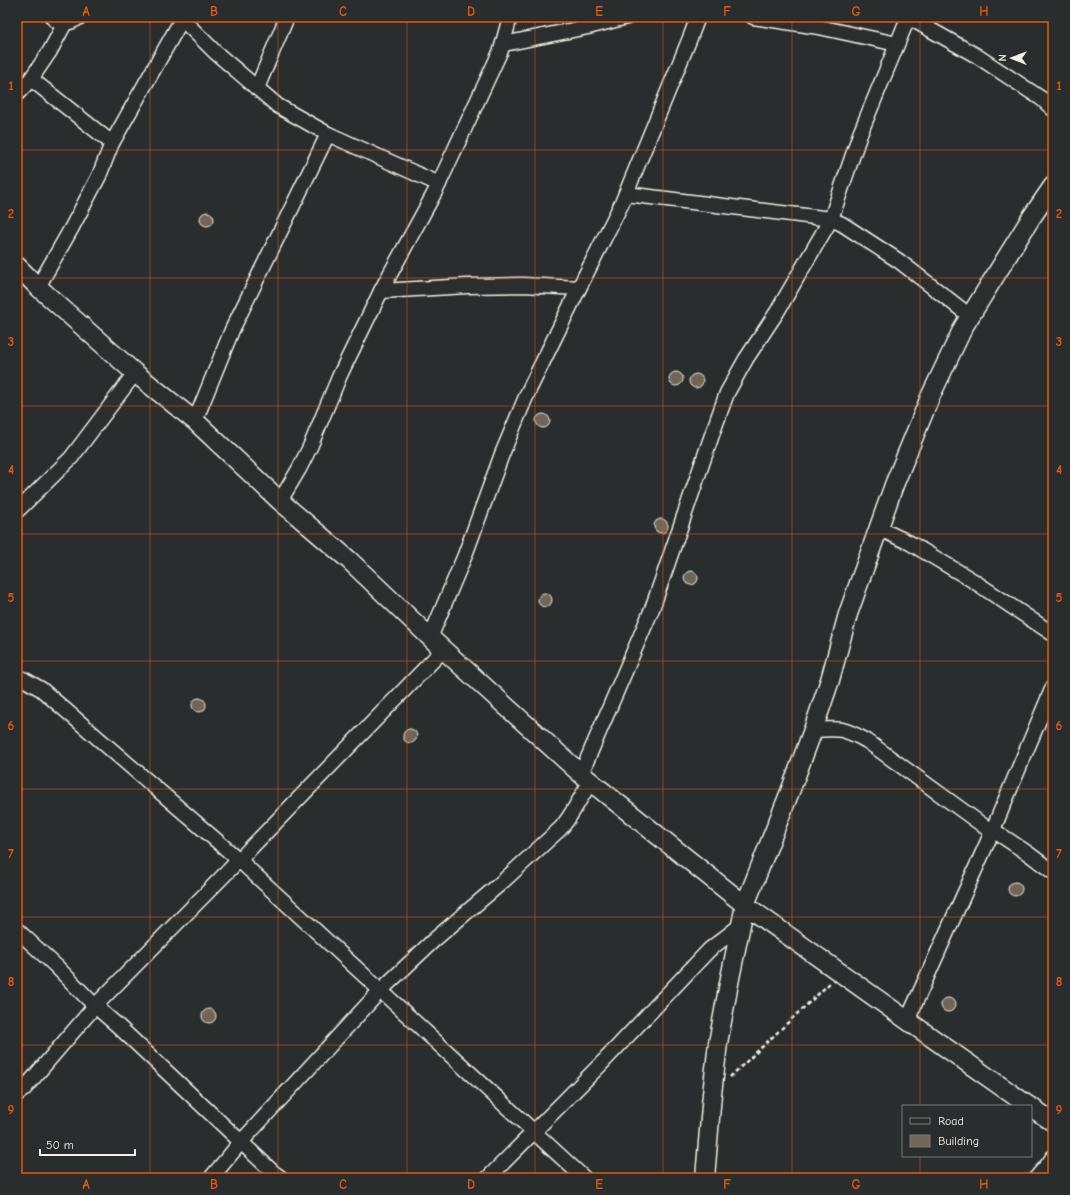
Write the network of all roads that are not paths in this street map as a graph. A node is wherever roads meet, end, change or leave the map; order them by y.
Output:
1 (80, 17) edge
2 (287, 17) edge
3 (510, 17) edge
4 (627, 17) edge
5 (698, 17) edge
6 (753, 17) edge
7 (908, 17) edge
8 (181, 18) edge
9 (59, 20) edge
10 (504, 44) junction
11 (897, 44) junction
12 (31, 79) junction
13 (257, 88) junction
14 (17, 94) edge
15 (1053, 109) edge
16 (328, 134) junction
17 (112, 144) junction
18 (439, 184) junction
19 (1053, 186) edge
20 (626, 194) junction
21 (831, 219) junction
22 (17, 266) edge
23 (38, 286) junction
24 (579, 288) junction
25 (382, 290) junction
26 (970, 316) junction
27 (135, 373) junction
28 (195, 421) junction
29 (280, 501) junction
30 (17, 511) edge
31 (878, 528) junction
32 (1053, 634) edge
33 (437, 644) junction
34 (17, 676) edge
35 (1053, 687) edge
36 (814, 730) junction
37 (586, 778) junction
38 (992, 831) junction
39 (239, 860) junction
40 (1053, 872) edge
41 (745, 904) junction
42 (741, 926) junction
43 (17, 930) edge
44 (380, 991) junction
45 (96, 1006) junction
46 (907, 1021) junction
47 (17, 1094) edge
48 (1029, 1105) edge
49 (1032, 1107) edge
50 (1053, 1122) edge
51 (534, 1132) junction
52 (241, 1142) junction
53 (1053, 1157) edge
54 (211, 1178) edge
55 (281, 1178) edge
56 (488, 1178) edge
57 (584, 1178) edge
58 (705, 1178) edge
59 (1036, 1178) edge

1 - 9 street
2 - 13 street
3 - 10 street
4 - 10 street
5 - 20 street
6 - 11 street
7 - 11 street
7 - 15 street
8 - 13 street
8 - 17 street
9 - 12 street
10 - 18 street
11 - 21 street
12 - 14 street
12 - 17 street
13 - 16 street
16 - 18 street
16 - 28 street
17 - 23 street
18 - 25 street
19 - 26 street
20 - 21 street
20 - 24 street
21 - 26 street
21 - 37 street
22 - 23 street
23 - 27 street
24 - 25 street
24 - 33 street
25 - 29 street
26 - 31 street
27 - 28 street
27 - 30 street
28 - 29 street
29 - 33 street
31 - 32 street
31 - 36 street
33 - 37 street
33 - 39 street
34 - 39 street
35 - 38 street
36 - 38 street
36 - 41 street
37 - 41 street
37 - 44 street
38 - 40 street
38 - 46 street
39 - 44 street
39 - 45 street
41 - 42 street
41 - 46 street
42 - 51 street
42 - 58 street
43 - 45 street
44 - 51 street
44 - 52 street
45 - 47 street
45 - 52 street
46 - 48 street
49 - 50 street
51 - 56 street
51 - 57 street
52 - 54 street
52 - 55 street
53 - 59 street

